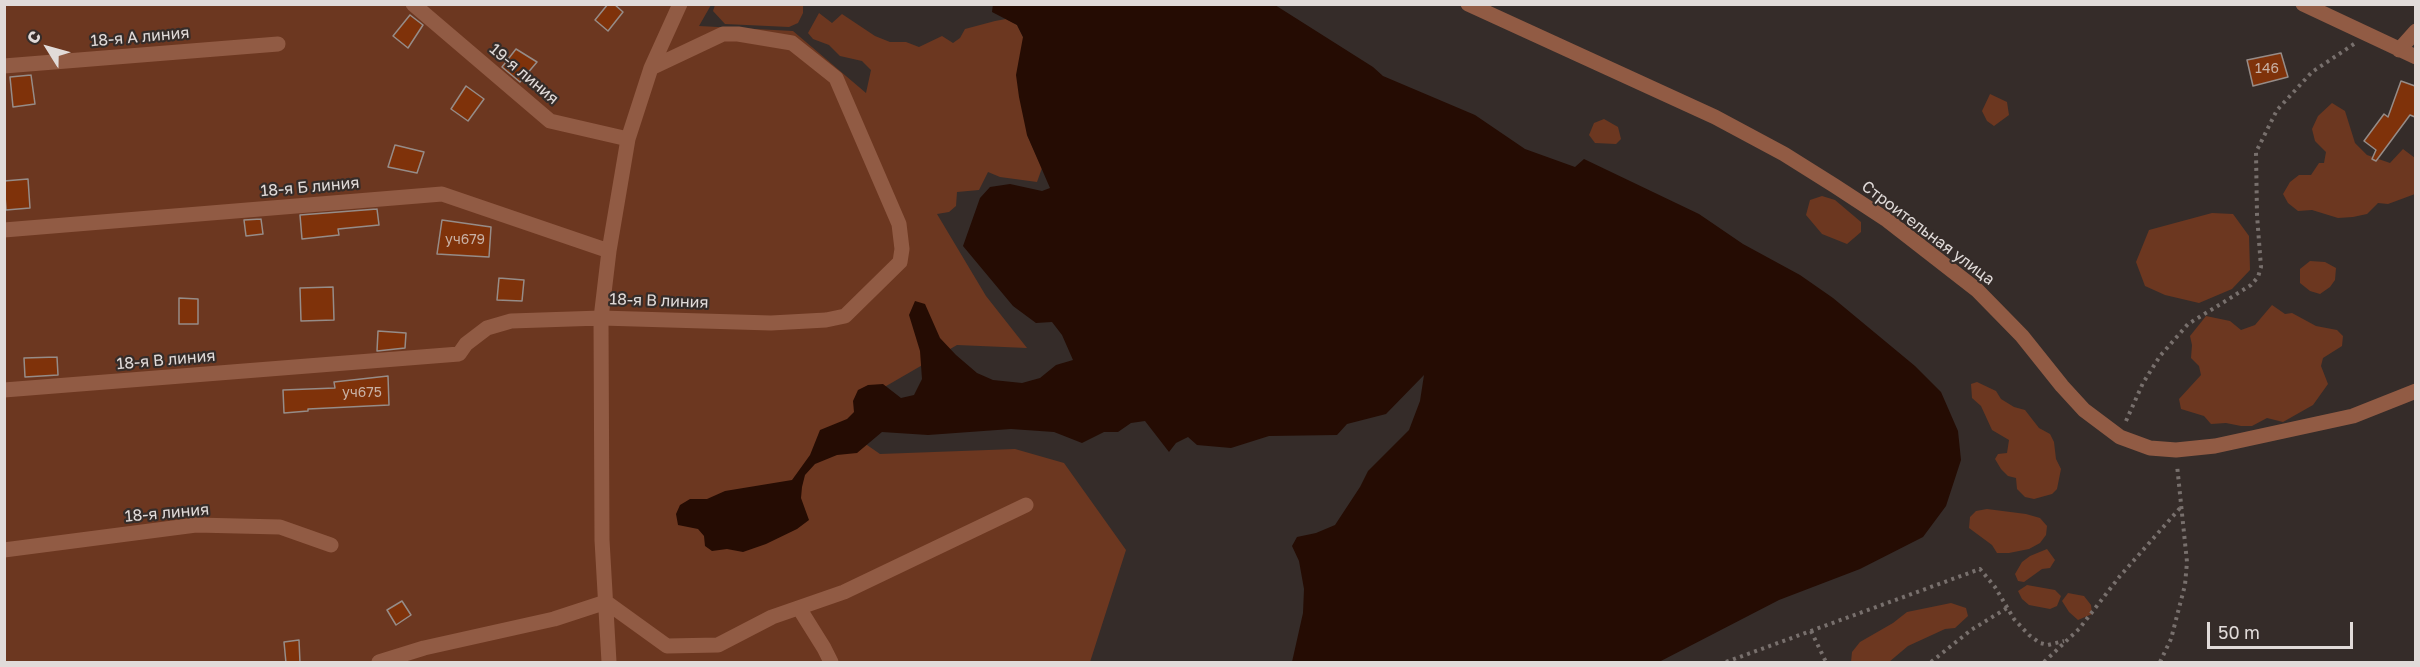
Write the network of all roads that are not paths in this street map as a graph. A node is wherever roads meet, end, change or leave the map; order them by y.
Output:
1 (412, 4) edge
2 (1468, 4) edge
3 (2303, 4) edge
4 (674, 7) edge
5 (2415, 31) edge
6 (278, 44) dead end
7 (2399, 50) junction
8 (2415, 57) edge
9 (4, 66) edge
10 (651, 68) junction
11 (628, 140) junction
12 (4, 230) edge
13 (609, 251) junction
14 (601, 318) junction
15 (4, 390) edge
16 (2415, 391) edge
17 (1026, 505) dead end
18 (331, 545) dead end
19 (4, 550) edge
20 (606, 602) junction
21 (799, 608) junction
22 (380, 663) edge
23 (609, 663) edge
24 (831, 663) edge

1 - 11 street, 19-я линия
2 - 16 street, Строительная улица
3 - 7 street
4 - 10 street
5 - 7 street
6 - 9 street, 18-я А линия
7 - 8 street
10 - 11 street
10 - 14 street, 18-я В линия
11 - 13 street
12 - 13 street, 18-я Б линия
13 - 14 street
14 - 15 street, 18-я В линия
14 - 20 street
17 - 21 street
18 - 19 street, 18-я линия
20 - 21 street
20 - 22 street
20 - 23 street
21 - 24 street

